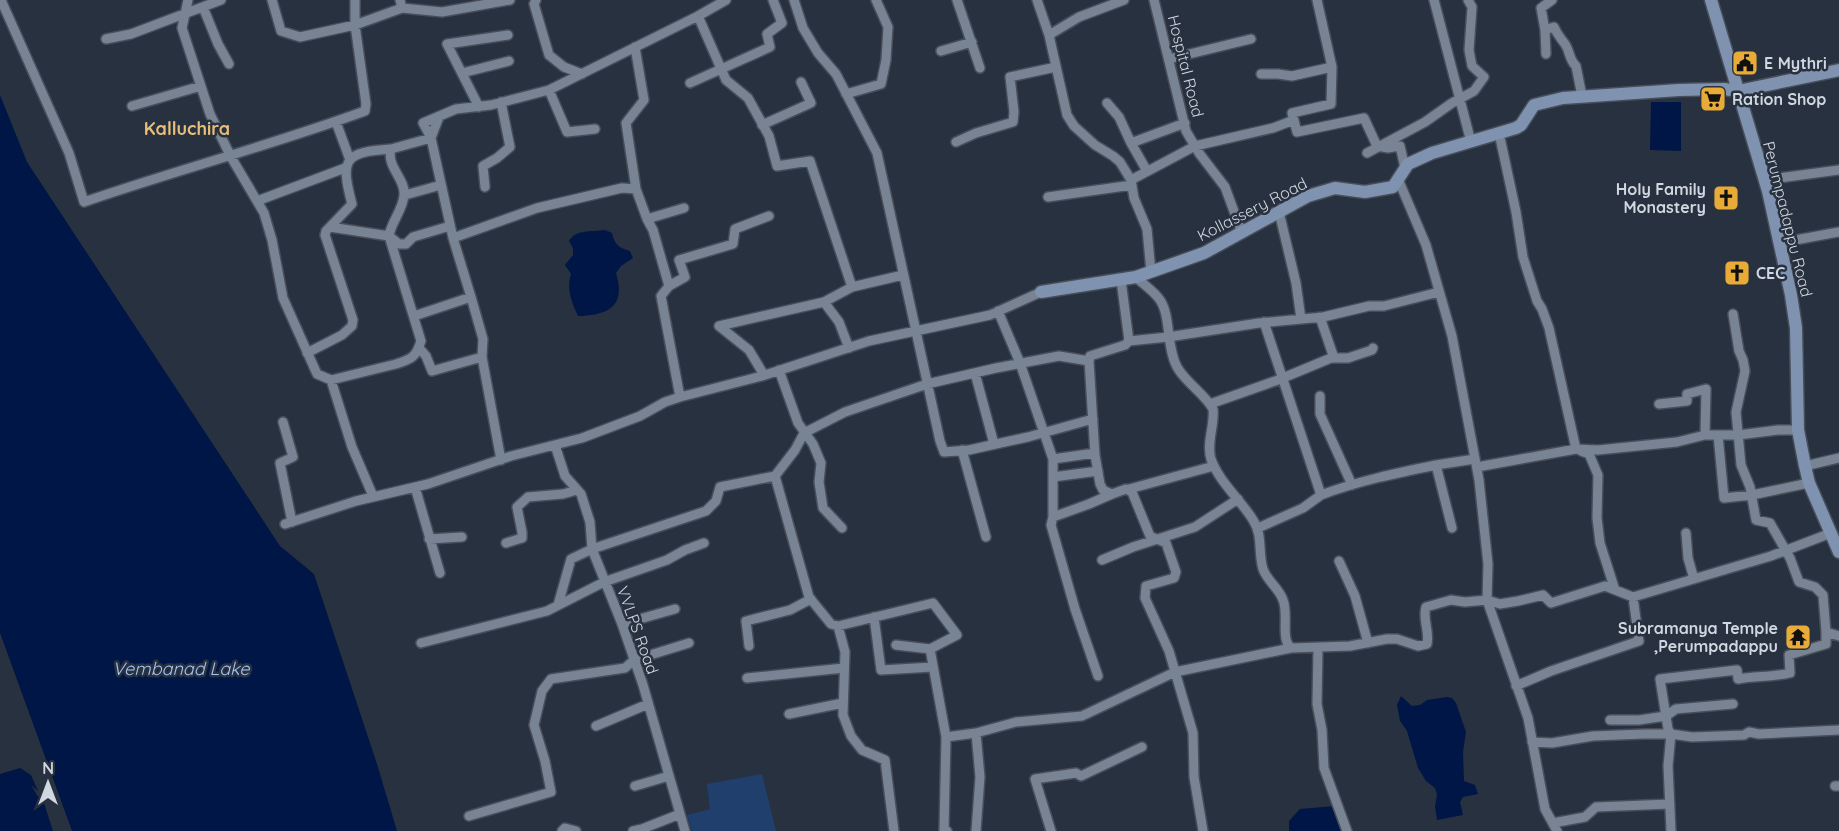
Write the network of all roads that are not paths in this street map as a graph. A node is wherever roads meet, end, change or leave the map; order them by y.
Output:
1 (1, 0) edge
2 (188, 0) edge
3 (221, 0) edge
4 (272, 0) edge
5 (355, 0) edge
6 (510, 0) edge
7 (536, 0) edge
8 (726, 0) edge
9 (773, 0) edge
10 (794, 0) edge
11 (876, 0) edge
12 (957, 0) edge
13 (1037, 0) edge
14 (1124, 0) edge
15 (1154, 0) edge
16 (1317, 0) edge
17 (1434, 0) edge
18 (1468, 0) edge
19 (1552, 0) edge
20 (1711, 0) edge
21 (401, 4) edge
22 (202, 7) junction
23 (185, 14) junction
24 (698, 16) junction
25 (355, 24) junction
26 (1545, 30) junction
27 (508, 35) dead end
28 (1049, 35) junction
29 (106, 39) dead end
30 (1251, 39) dead end
31 (972, 42) junction
32 (635, 47) junction
33 (941, 51) dead end
34 (1546, 54) dead end
35 (1169, 59) junction
36 (509, 61) dead end
37 (229, 64) dead end
38 (1056, 67) junction
39 (1332, 67) junction
40 (981, 68) dead end
41 (722, 69) junction
42 (1839, 70) edge
43 (462, 73) junction
44 (582, 74) junction
45 (1261, 74) dead end
46 (801, 82) dead end
47 (690, 83) dead end
48 (201, 86) junction
49 (549, 90) junction
50 (1738, 91) junction
51 (846, 94) junction
52 (1582, 96) junction
53 (1460, 99) junction
54 (501, 102) junction
55 (1107, 103) dead end
56 (132, 106) dead end
57 (479, 107) junction
58 (1294, 120) junction
59 (336, 122) junction
60 (1185, 123) junction
61 (762, 125) junction
62 (595, 129) dead end
63 (1499, 133) junction
64 (431, 138) junction
65 (956, 142) dead end
66 (1471, 142) junction
67 (1131, 143) junction
68 (1195, 146) junction
69 (1377, 146) junction
70 (391, 149) junction
71 (1367, 153) dead end
72 (231, 157) junction
73 (348, 164) junction
74 (1839, 170) edge
75 (1147, 171) junction
76 (1402, 174) junction
77 (1764, 180) junction
78 (1131, 182) junction
79 (441, 185) junction
80 (486, 187) dead end
81 (636, 189) junction
82 (405, 195) junction
83 (1047, 197) dead end
84 (257, 201) junction
85 (684, 208) dead end
86 (1279, 212) junction
87 (769, 216) dead end
88 (647, 219) junction
89 (450, 226) junction
90 (330, 227) junction
91 (1839, 232) edge
92 (1242, 233) junction
93 (389, 236) junction
94 (453, 238) junction
95 (1779, 243) junction
96 (1151, 272) junction
97 (903, 275) junction
98 (1136, 277) junction
99 (1121, 280) junction
100 (669, 286) junction
101 (852, 287) junction
102 (1041, 292) joint
103 (1439, 292) junction
104 (471, 297) junction
105 (824, 302) junction
106 (998, 311) junction
107 (1733, 314) dead end
108 (414, 316) junction
109 (1320, 317) junction
110 (1301, 319) junction
111 (1264, 322) junction
112 (915, 331) junction
113 (1168, 337) junction
114 (1129, 340) junction
115 (419, 348) junction
116 (849, 348) junction
117 (1373, 348) dead end
118 (307, 353) junction
119 (482, 357) junction
120 (1334, 358) junction
121 (1089, 360) junction
122 (1020, 363) junction
123 (779, 370) junction
124 (975, 373) junction
125 (764, 375) junction
126 (1282, 378) junction
127 (331, 380) junction
128 (927, 384) junction
129 (1320, 396) dead end
130 (680, 397) junction
131 (1210, 404) junction
132 (1659, 404) dead end
133 (1093, 420) junction
134 (283, 422) dead end
135 (1798, 430) junction
136 (804, 433) junction
137 (1043, 433) junction
138 (1705, 435) junction
139 (1718, 435) junction
140 (1738, 435) junction
141 (994, 444) junction
142 (555, 445) junction
143 (1576, 449) junction
144 (962, 450) junction
145 (1095, 453) junction
146 (1839, 458) edge
147 (1053, 459) junction
148 (501, 460) junction
149 (1476, 463) junction
150 (1214, 465) junction
151 (1436, 465) junction
152 (1805, 466) junction
153 (1098, 471) junction
154 (775, 476) junction
155 (1053, 477) junction
156 (1809, 483) junction
157 (1352, 484) junction
158 (415, 487) junction
159 (1130, 489) junction
160 (577, 490) junction
161 (1112, 494) junction
162 (1321, 495) junction
163 (1752, 495) junction
164 (372, 496) junction
165 (1238, 499) junction
166 (1053, 517) junction
167 (842, 528) dead end
168 (1258, 528) junction
169 (1452, 528) dead end
170 (1686, 533) dead end
171 (1831, 533) junction
172 (462, 537) dead end
173 (986, 537) dead end
174 (429, 539) junction
175 (1158, 539) junction
176 (506, 543) dead end
177 (704, 543) dead end
178 (592, 549) junction
179 (1785, 550) junction
180 (1839, 552) edge
181 (1102, 560) dead end
182 (1339, 561) dead end
183 (440, 573) dead end
184 (1694, 579) junction
185 (604, 582) junction
186 (1615, 590) junction
187 (1633, 597) junction
188 (811, 599) junction
189 (1487, 600) junction
190 (558, 605) junction
191 (675, 609) dead end
192 (874, 617) junction
193 (622, 624) junction
194 (838, 626) junction
195 (1826, 632) junction
196 (1839, 636) edge
197 (421, 643) dead end
198 (689, 643) dead end
199 (1368, 643) junction
200 (896, 645) dead end
201 (749, 646) dead end
202 (1291, 648) junction
203 (1318, 648) junction
204 (930, 649) junction
205 (634, 660) junction
206 (933, 667) junction
207 (844, 668) junction
208 (1174, 672) junction
209 (1098, 676) dead end
210 (747, 678) dead end
211 (1516, 686) junction
212 (843, 703) junction
213 (648, 704) junction
214 (1733, 704) dead end
215 (789, 714) dead end
216 (1666, 716) junction
217 (1610, 720) dead end
218 (596, 726) dead end
219 (1839, 730) edge
220 (976, 733) junction
221 (1671, 734) junction
222 (946, 737) junction
223 (1532, 742) junction
224 (1142, 747) dead end
225 (669, 776) junction
226 (635, 786) dead end
227 (1670, 804) junction
228 (680, 814) junction
229 (469, 816) dead end
230 (1555, 827) edge
231 (562, 831) edge
232 (576, 831) edge
233 (633, 831) edge
234 (685, 831) edge
235 (894, 831) edge
236 (947, 831) edge
237 (976, 831) edge
238 (1051, 831) edge
239 (1203, 831) edge
240 (1347, 831) edge
241 (1671, 831) edge

1 - 72 street
2 - 23 street
3 - 22 street
4 - 25 street
5 - 25 street
6 - 21 street
7 - 44 street
8 - 24 street
9 - 41 street
10 - 51 street
11 - 51 street
12 - 31 street
13 - 28 street
14 - 28 street
15 - 35 street, Hospital Road
16 - 39 street
17 - 53 street
18 - 53 street
19 - 26 street
20 - 50 street, Perumpadappu Road
21 - 25 street
22 - 23 street
22 - 37 street
23 - 29 street
23 - 48 street
24 - 32 street
24 - 41 street
25 - 59 street
26 - 34 street
26 - 52 street
27 - 43 street
28 - 38 street
30 - 35 street
31 - 33 street
31 - 40 street
32 - 44 street
32 - 81 street
35 - 60 street, Hospital Road
36 - 43 street
38 - 65 street
38 - 78 street
39 - 45 street
39 - 58 street
41 - 47 street
41 - 61 street
42 - 50 street, Kollassery Road
43 - 57 street
44 - 49 street
46 - 61 street
48 - 56 street
48 - 72 street
49 - 54 street
49 - 62 street
50 - 52 street, Kollassery Road
50 - 77 street, Perumpadappu Road
51 - 97 street
52 - 63 street, Kollassery Road
53 - 66 street
53 - 69 street
54 - 57 street
54 - 80 street
55 - 67 street
57 - 64 street
58 - 68 street
58 - 69 street
59 - 72 street
59 - 73 street
60 - 67 street
60 - 68 street, Hospital Road
61 - 101 street
63 - 66 street, Kollassery Road
63 - 143 street
64 - 70 street
64 - 79 street
66 - 76 street, Kollassery Road
67 - 75 street
68 - 75 street
68 - 92 street, Hospital Road
69 - 71 street
69 - 76 street
70 - 73 street
70 - 82 street
72 - 84 street
73 - 84 street
73 - 90 street
74 - 77 street
75 - 78 street
76 - 86 street, Kollassery Road
76 - 103 street
77 - 95 street, Perumpadappu Road
78 - 83 street
78 - 96 street
79 - 82 street
79 - 89 street
81 - 88 street
81 - 94 street
82 - 93 street
84 - 118 street
85 - 88 street
86 - 92 street, Kollassery Road
86 - 110 street
87 - 100 street
88 - 100 street
89 - 93 street
89 - 94 street
90 - 93 street
90 - 118 street
91 - 95 street
92 - 96 street, Kollassery Road
93 - 108 street
94 - 104 street
95 - 135 street, Perumpadappu Road
96 - 98 street, Kollassery Road
97 - 101 street
97 - 112 street
98 - 99 street, Kollassery Road
98 - 113 street
99 - 102 street, Kollassery Road
99 - 114 street
100 - 130 street
101 - 105 street
102 - 106 street
103 - 109 street
103 - 149 street
104 - 108 street
104 - 119 street
105 - 116 street
105 - 125 street
106 - 112 street
106 - 122 street
107 - 140 street
108 - 115 street
109 - 110 street
109 - 120 street
110 - 111 street
111 - 113 street
111 - 126 street
112 - 116 street
112 - 128 street
113 - 114 street
113 - 131 street
114 - 121 street
115 - 119 street
115 - 127 street
116 - 123 street
117 - 120 street
118 - 127 street
119 - 148 street
120 - 126 street
121 - 122 street
121 - 133 street
122 - 124 street
122 - 137 street
123 - 125 street
123 - 136 street
124 - 128 street
124 - 141 street
125 - 130 street
126 - 131 street
126 - 162 street
127 - 164 street
128 - 136 street
128 - 144 street
129 - 157 street
130 - 142 street
131 - 150 street
132 - 138 street
133 - 137 street
133 - 145 street
134 - 164 street
135 - 140 street
135 - 152 street, Perumpadappu Road
136 - 154 street
136 - 167 street
137 - 141 street
137 - 147 street
138 - 139 street
138 - 143 street
139 - 140 street
139 - 163 street
140 - 163 street
141 - 144 street
142 - 148 street
142 - 160 street, VVLPS Road
143 - 149 street
143 - 186 street
144 - 173 street
145 - 147 street
145 - 153 street
146 - 152 street
147 - 155 street
148 - 158 street
149 - 151 street
149 - 189 street
150 - 159 street
150 - 165 street
151 - 157 street
151 - 169 street
152 - 156 street, Perumpadappu Road
153 - 155 street
153 - 161 street
154 - 178 street
154 - 188 street
155 - 166 street
156 - 163 street
156 - 171 street, Perumpadappu Road
157 - 162 street
158 - 164 street
158 - 174 street
159 - 161 street
159 - 175 street
160 - 176 street
160 - 178 street, VVLPS Road
161 - 166 street
162 - 168 street
163 - 179 street
165 - 168 street
165 - 175 street
166 - 209 street
168 - 202 street
170 - 184 street
171 - 179 street
171 - 180 street, Perumpadappu Road
172 - 174 street
174 - 183 street
175 - 181 street
175 - 208 street
177 - 185 street
178 - 185 street, VVLPS Road
178 - 190 street
179 - 184 street
179 - 195 street
182 - 199 street
184 - 187 street
185 - 190 street
185 - 193 street, VVLPS Road
186 - 187 street
186 - 189 street
187 - 211 street
188 - 194 street
188 - 201 street
189 - 199 street
189 - 211 street
190 - 197 street
191 - 193 street
192 - 194 street
192 - 204 street
192 - 206 street
193 - 205 street, VVLPS Road
194 - 207 street
195 - 196 street
195 - 216 street
198 - 205 street
199 - 203 street
200 - 204 street
202 - 203 street
202 - 208 street
203 - 240 street
204 - 206 street
205 - 213 street, VVLPS Road
205 - 229 street
206 - 222 street
207 - 210 street
207 - 212 street
208 - 220 street
208 - 239 street
211 - 223 street
212 - 215 street
212 - 235 street
213 - 218 street
213 - 225 street, VVLPS Road
214 - 216 street
216 - 217 street
216 - 221 street
219 - 221 street
220 - 222 street
220 - 237 street
221 - 223 street
221 - 227 street
222 - 236 street
223 - 230 street
224 - 238 street
225 - 226 street
225 - 228 street, VVLPS Road
227 - 230 street
227 - 241 street
228 - 233 street
228 - 234 street, VVLPS Road
231 - 232 street

